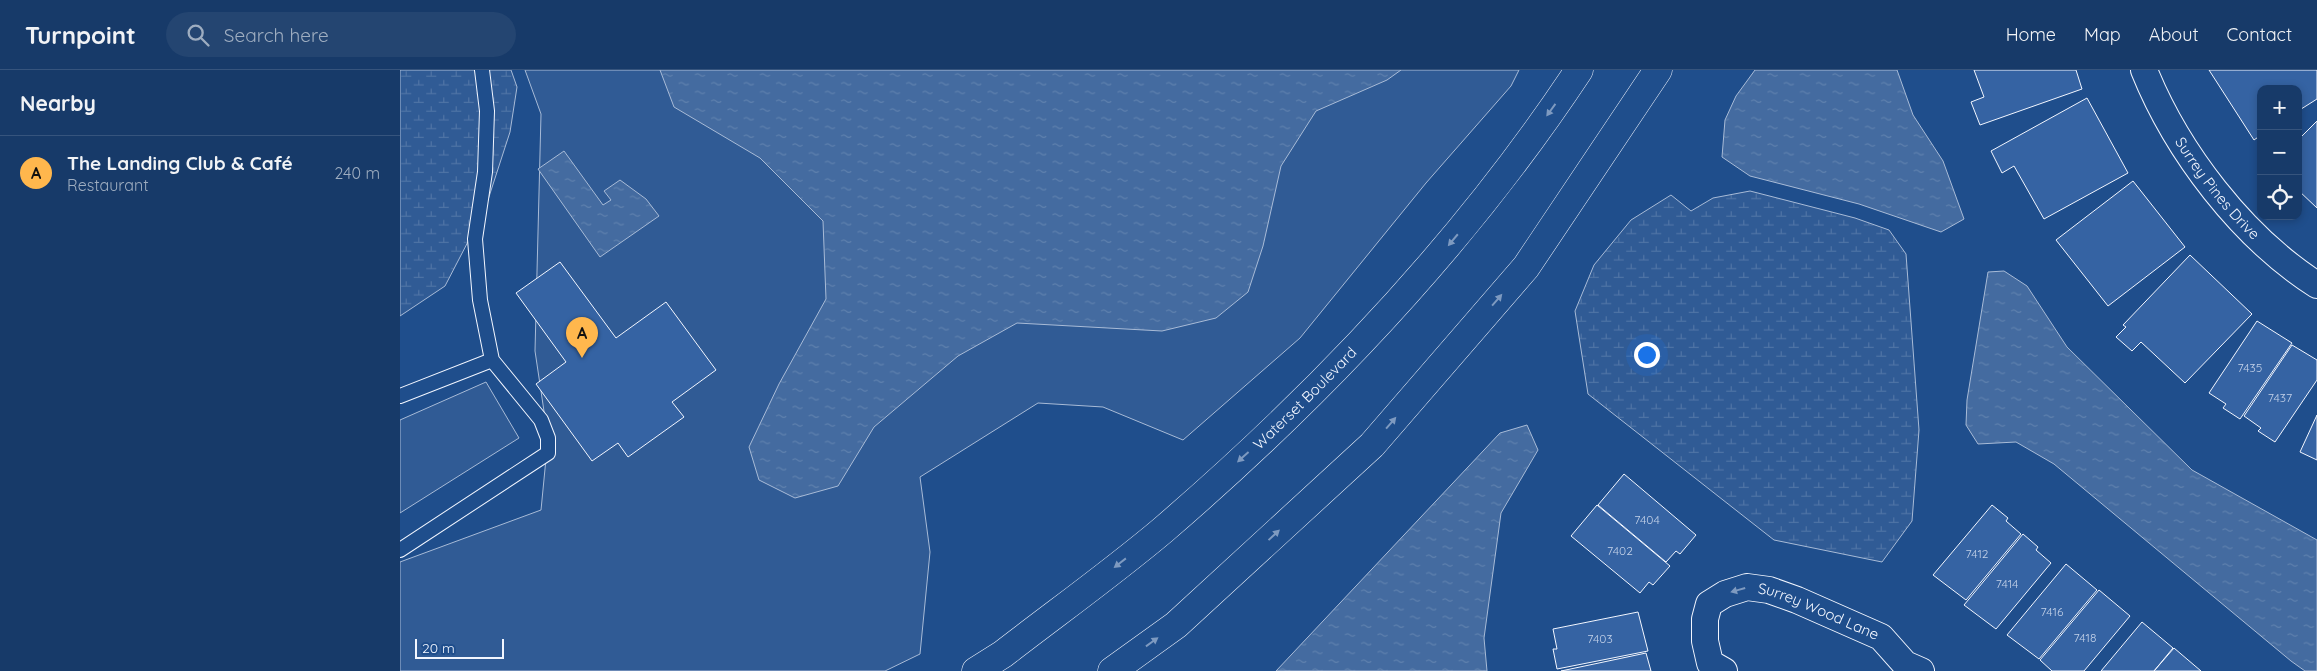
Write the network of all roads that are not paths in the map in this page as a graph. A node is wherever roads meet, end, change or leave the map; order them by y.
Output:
1 (482, 70) edge
2 (1578, 70) edge
3 (1658, 70) edge
4 (2144, 70) edge
5 (2317, 285) edge
6 (492, 360) junction
7 (400, 396) edge
8 (400, 550) edge
9 (1904, 669) edge
10 (976, 671) edge
11 (1112, 671) edge
12 (1724, 671) edge

1 - 6 lane
2 -> 10 street, Waterset Boulevard
11 -> 3 street
4 - 5 street, Surrey Pines Drive
6 - 7 lane
6 - 8 lane
9 -> 12 street, Surrey Wood Lane

